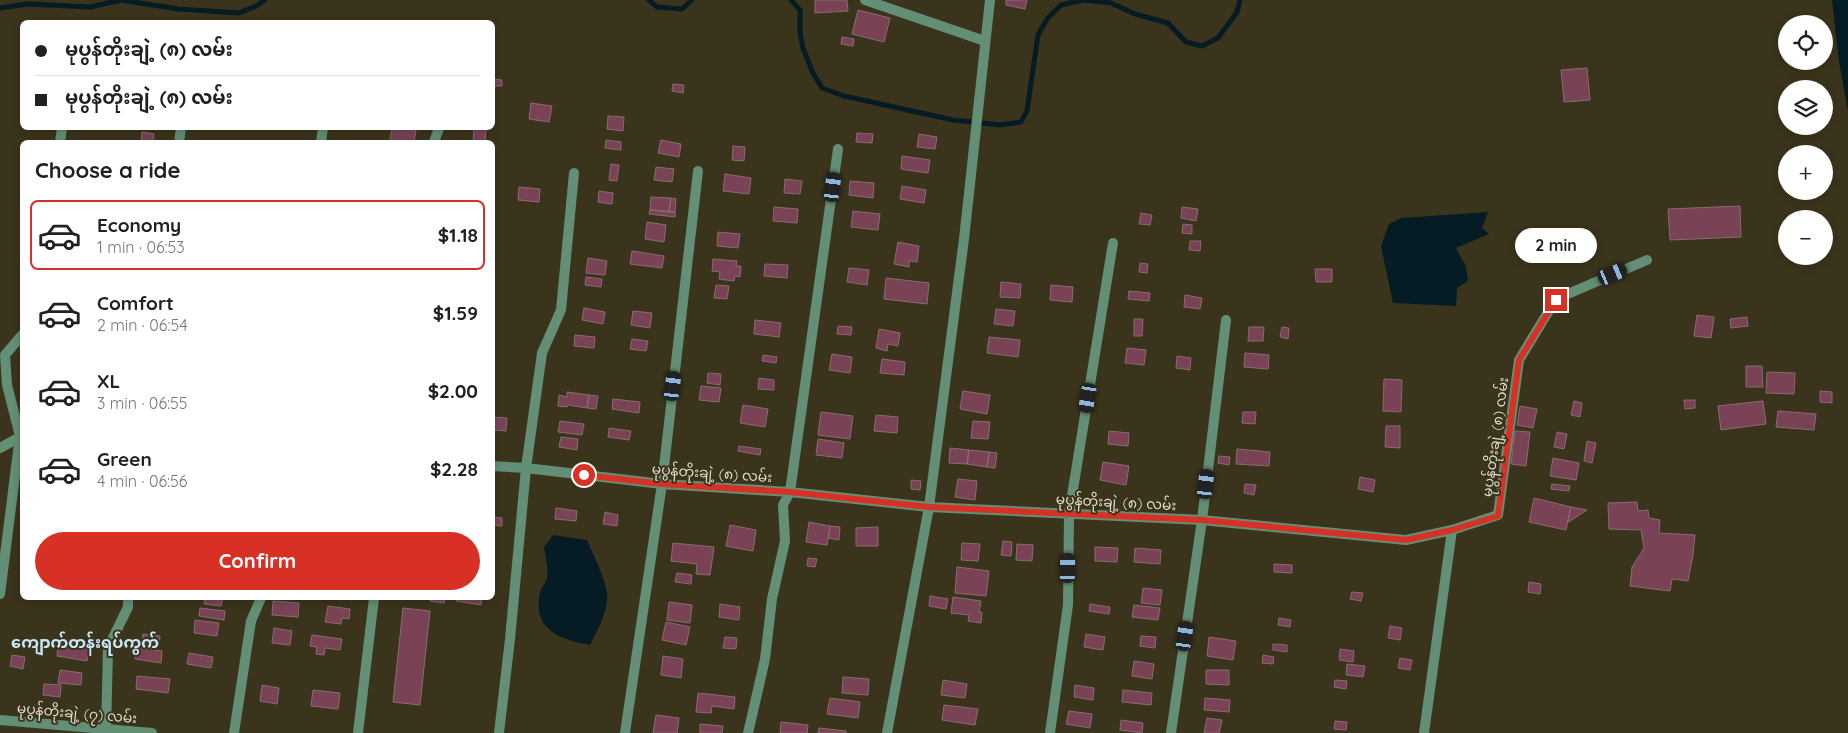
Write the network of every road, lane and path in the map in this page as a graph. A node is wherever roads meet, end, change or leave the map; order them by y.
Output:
1 (865, 0) edge
2 (990, 0) edge
3 (985, 40) junction
4 (838, 149) dead end
5 (698, 171) dead end
6 (574, 173) dead end
7 (1113, 243) dead end
8 (1647, 260) dead end
9 (1226, 320) dead end
10 (20, 338) edge
11 (20, 432) edge
12 (20, 437) edge
13 (20, 444) edge
14 (0, 448) edge
15 (495, 466) edge
16 (526, 468) junction
17 (662, 484) junction
18 (790, 492) junction
19 (929, 507) junction
20 (1069, 514) junction
21 (1202, 520) junction
22 (1452, 530) junction
23 (0, 594) edge
24 (128, 600) edge
25 (260, 600) edge
26 (374, 600) edge
27 (0, 720) edge
28 (106, 731) edge
29 (152, 733) edge
30 (234, 733) edge
31 (358, 733) edge
32 (499, 733) edge
33 (625, 733) edge
34 (748, 733) edge
35 (887, 733) edge
36 (1050, 733) edge
37 (1171, 733) edge
38 (1424, 733) edge

1 - 3 street
2 - 3 street
3 - 19 street
4 - 18 street
5 - 17 street
6 - 16 street
7 - 20 street
8 - 22 street, မုပွန်တိုးချဲ့ (၈) လမ်း
9 - 21 street
10 - 11 street
12 - 14 street
13 - 23 street
15 - 16 street, မုပွန်တိုးချဲ့ (၈) လမ်း
16 - 17 street, မုပွန်တိုးချဲ့ (၈) လမ်း
16 - 32 street
17 - 18 street, မုပွန်တိုးချဲ့ (၈) လမ်း
17 - 33 street
18 - 19 street, မုပွန်တိုးချဲ့ (၈) လမ်း
18 - 34 street
19 - 20 street, မုပွန်တိုးချဲ့ (၈) လမ်း
19 - 35 street
20 - 21 street, မုပွန်တိုးချဲ့ (၈) လမ်း
20 - 36 street
21 - 22 street, မုပွန်တိုးချဲ့ (၈) လမ်း
21 - 37 street
22 - 38 street
24 - 28 street
25 - 30 street
26 - 31 street
27 - 28 street, မုပွန်တိုးချဲ့ (၇) လမ်း
28 - 29 street, မုပွန်တိုးချဲ့ (၇) လမ်း

